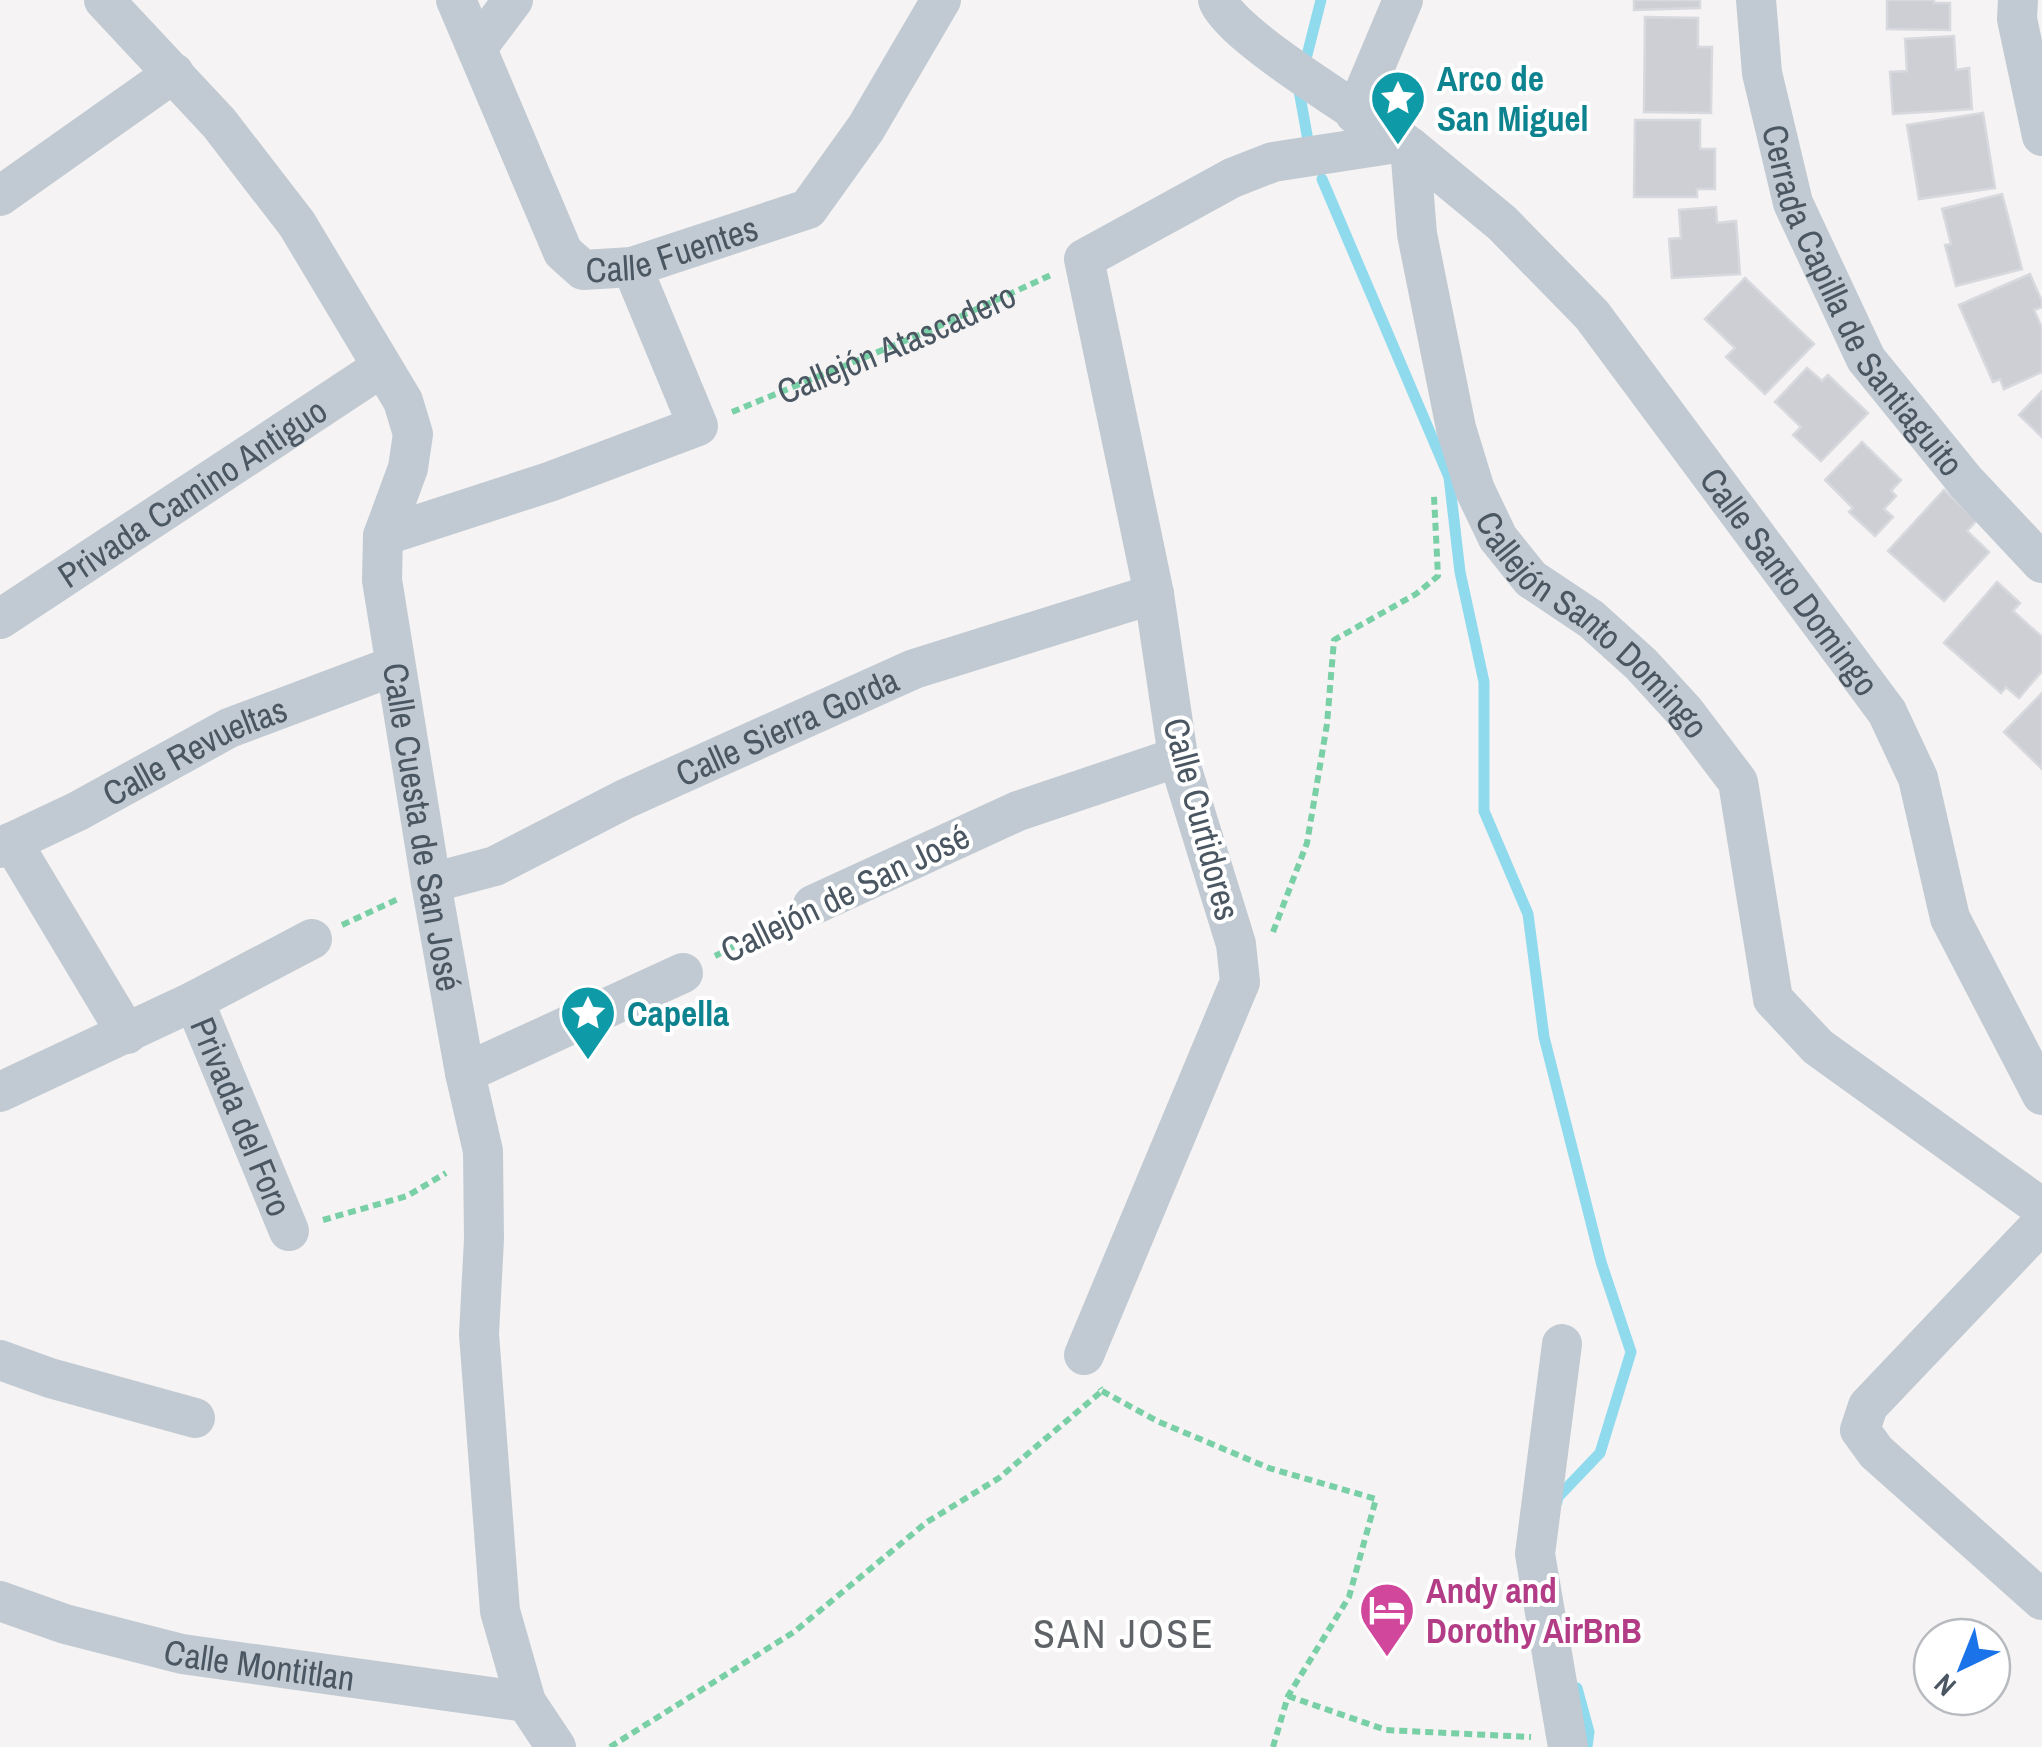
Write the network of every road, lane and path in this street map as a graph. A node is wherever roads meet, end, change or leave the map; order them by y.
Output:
1 (104, 0) edge
2 (456, 0) edge
3 (513, 0) edge
4 (941, 0) edge
5 (1218, 0) edge
6 (1403, 0) edge
7 (1756, 0) edge
8 (2018, 0) edge
9 (477, 48) junction
10 (174, 73) junction
11 (1356, 114) junction
12 (2042, 136) edge
13 (1406, 145) junction
14 (0, 196) edge
15 (1084, 260) junction
16 (632, 267) junction
17 (382, 367) junction
18 (698, 426) junction
19 (1434, 492) dead end
20 (383, 536) junction
21 (2042, 563) edge
22 (1154, 594) junction
23 (0, 619) edge
24 (394, 666) junction
25 (1178, 757) junction
26 (6, 845) edge
27 (431, 883) junction
28 (813, 905) joint
29 (312, 939) joint
30 (682, 973) joint
31 (1240, 982) junction
32 (194, 1001) junction
33 (127, 1034) junction
34 (465, 1072) junction
35 (0, 1092) edge
36 (2042, 1095) edge
37 (406, 1196) dead end
38 (2042, 1208) edge
39 (2042, 1223) edge
40 (288, 1231) joint
41 (1562, 1344) dead end
42 (1084, 1355) joint
43 (0, 1360) edge
44 (1102, 1391) junction
45 (195, 1418) dead end
46 (2042, 1600) edge
47 (0, 1601) edge
48 (1288, 1696) junction
49 (526, 1702) junction
50 (1568, 1743) edge
51 (556, 1747) edge
52 (610, 1747) edge
53 (1273, 1747) edge

1 - 10 street, Calle Cuesta de San José
2 - 9 street, Calle Fuentes
3 - 9 street
4 - 16 street, Calle Fuentes
5 - 11 street
6 - 11 street
7 - 21 street, Cerrada Capilla de Santiaguito
8 - 12 street
9 - 16 street, Calle Fuentes
10 - 14 street
10 - 17 street, Calle Cuesta de San José
11 - 13 street
13 - 15 street
13 - 36 street, Calle Santo Domingo
13 - 38 street, Callejón Santo Domingo
15 - 18 path, Callejón Atascadero
15 - 22 street, Calle Curtidores
16 - 18 street
17 - 20 street, Calle Cuesta de San José
17 - 23 street, Privada Camino Antiguo
18 - 20 street
19 - 31 path
20 - 24 street, Calle Cuesta de San José
22 - 25 street, Calle Curtidores
22 - 27 street, Calle Sierra Gorda
24 - 26 street, Calle Revueltas
24 - 27 street, Calle Cuesta de San José
25 - 28 street, Callejón de San José
25 - 31 street, Calle Curtidores
26 - 33 street
27 - 29 path
27 - 34 street, Calle Cuesta de San José
28 - 30 path, Callejón de San José
29 - 32 street, Privada del Foro
30 - 34 street, Callejón de San José
31 - 42 street
32 - 33 street, Privada del Foro
32 - 40 street, Privada del Foro
33 - 35 street, Privada del Foro
34 - 49 street, Calle Cuesta de San José
37 - 40 path
39 - 46 street
41 - 50 street
42 - 44 path
43 - 45 street
44 - 48 path
44 - 52 path
47 - 49 street, Calle Montitlan
48 - 50 path
48 - 53 path
49 - 51 street, Calle Cuesta de San José

